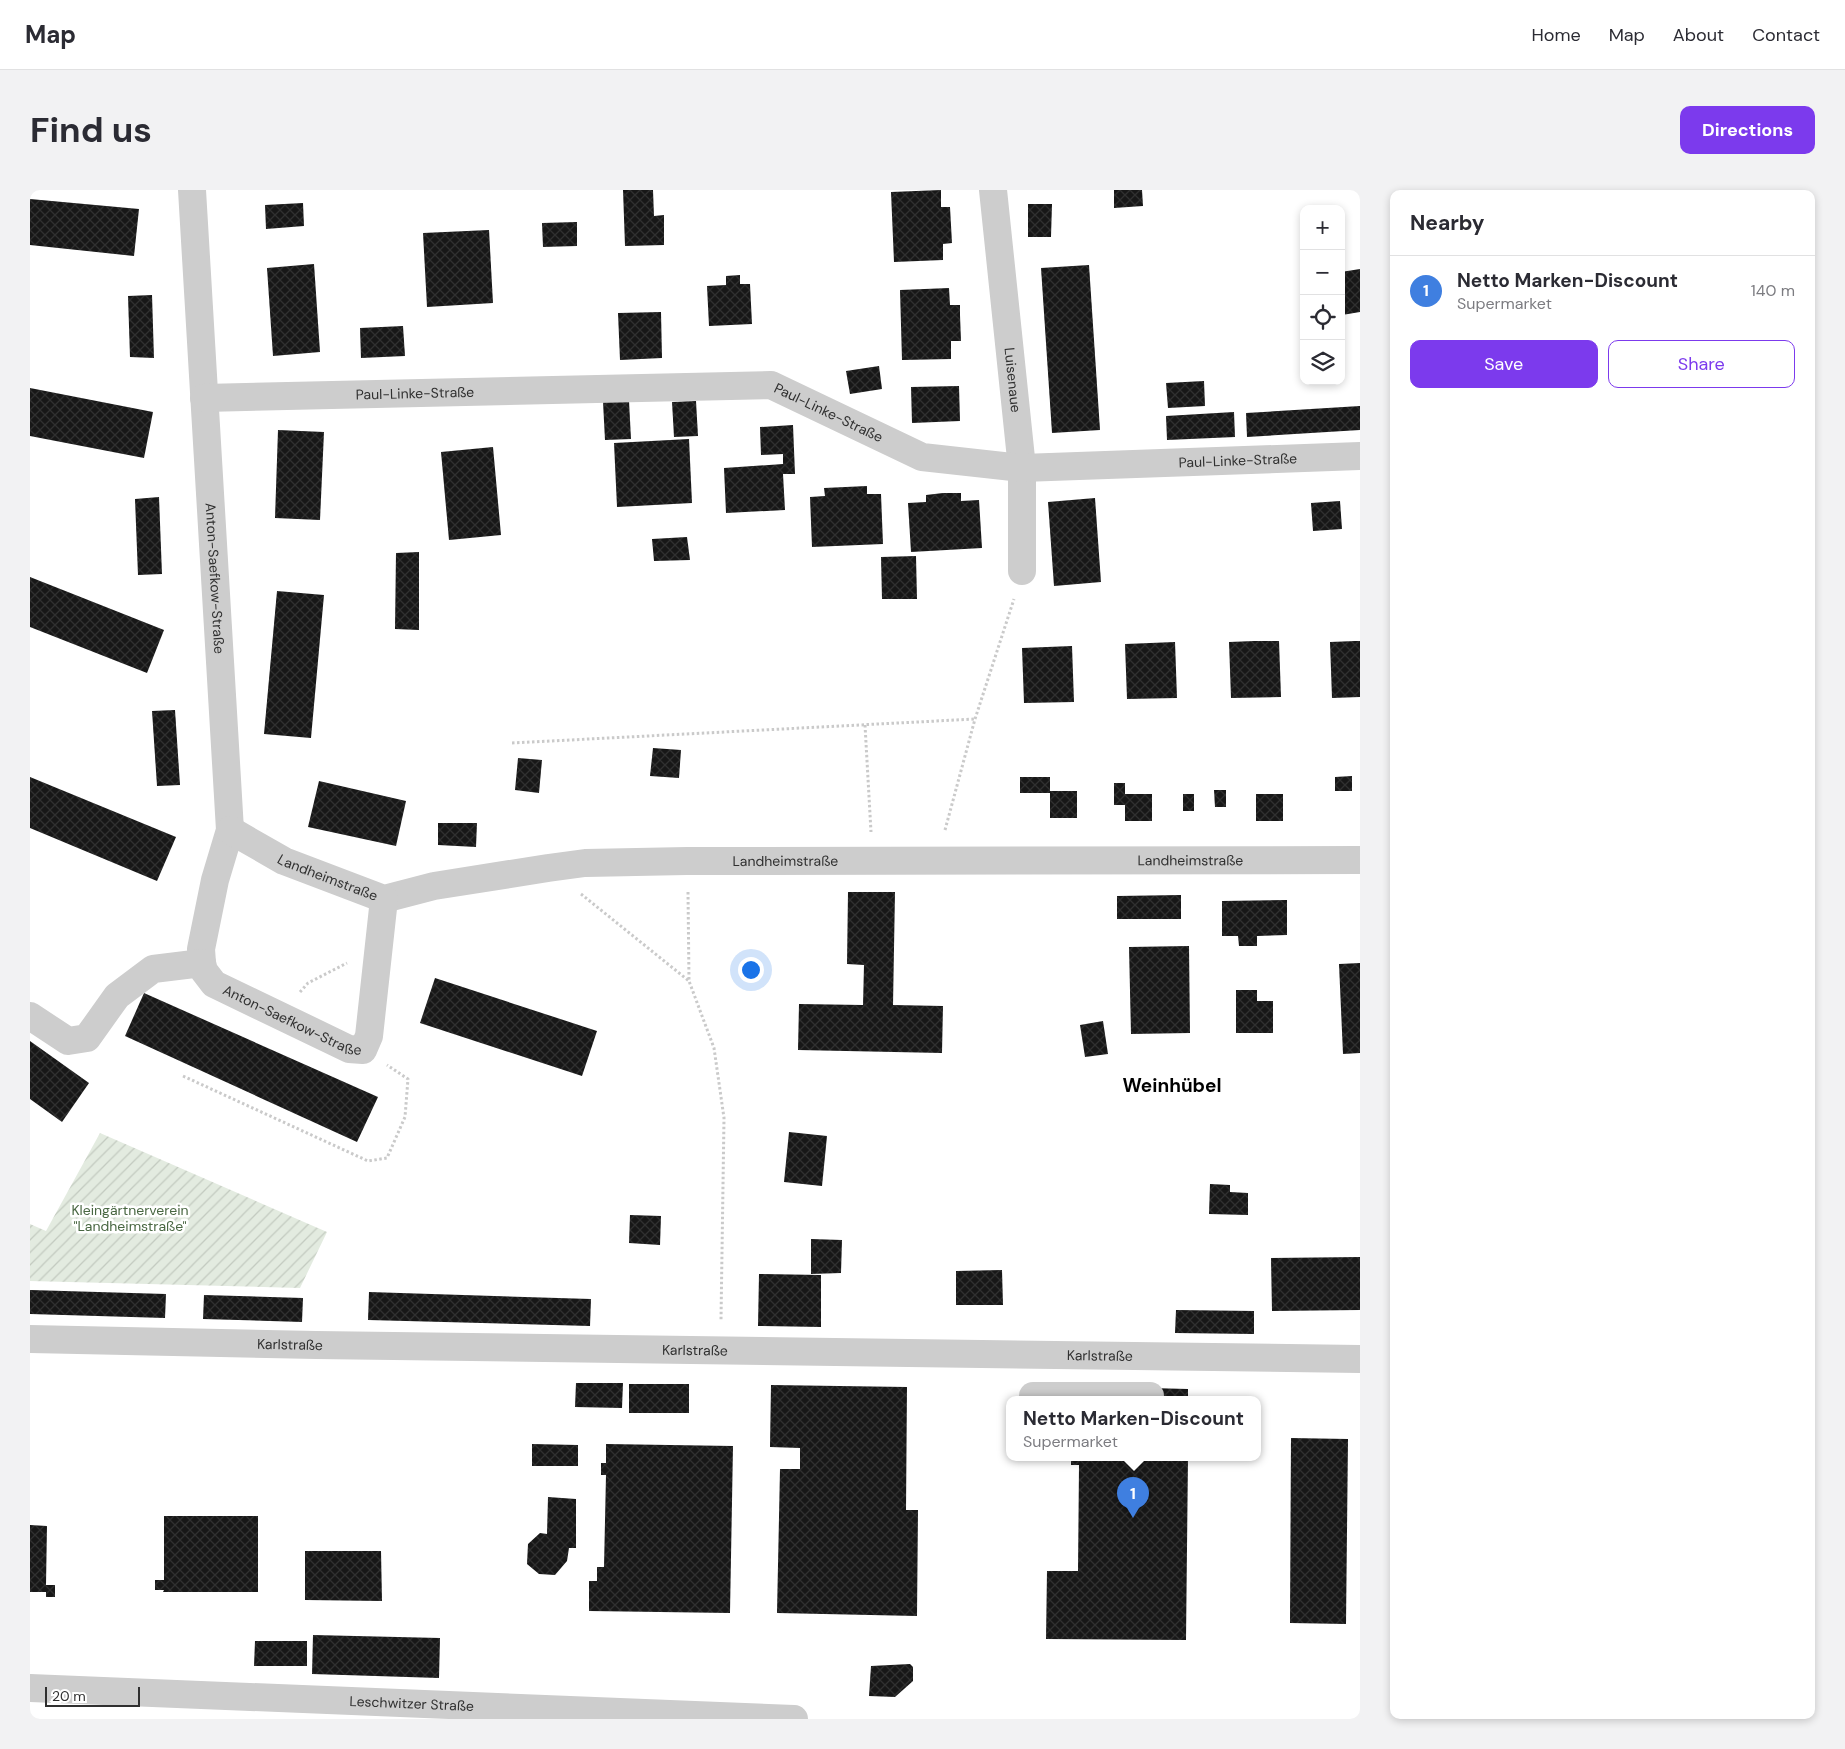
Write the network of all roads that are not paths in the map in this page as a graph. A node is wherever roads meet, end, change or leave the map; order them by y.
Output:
1 (192, 190) edge
2 (992, 190) edge
3 (204, 398) junction
4 (1360, 456) edge
5 (1022, 468) junction
6 (1022, 571) dead end
7 (230, 830) junction
8 (1360, 860) edge
9 (384, 899) junction
10 (202, 963) junction
11 (30, 1016) edge
12 (30, 1339) edge
13 (1360, 1359) edge
14 (1033, 1396) dead end
15 (1150, 1396) dead end
16 (30, 1688) edge
17 (794, 1719) edge

1 - 3 street, Anton-Saefkow-Straße
2 - 5 street, Luisenaue
3 - 5 street, Paul-Linke-Straße
3 - 7 street, Anton-Saefkow-Straße
4 - 5 street, Paul-Linke-Straße
5 - 6 street, Luisenaue
7 - 9 street, Landheimstraße
7 - 10 street, Anton-Saefkow-Straße
8 - 9 street, Landheimstraße
9 - 10 street, Anton-Saefkow-Straße
10 - 11 street
12 - 13 street, Karlstraße
14 - 15 street
16 - 17 street, Leschwitzer Straße

